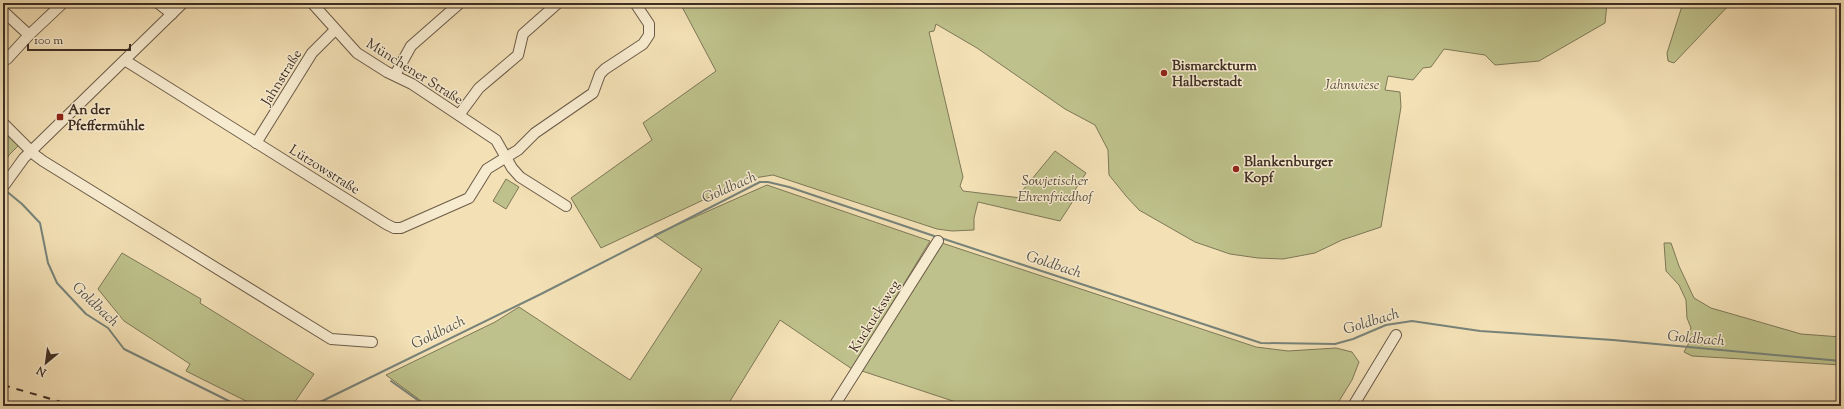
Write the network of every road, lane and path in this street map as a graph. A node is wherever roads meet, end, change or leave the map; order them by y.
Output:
1 (63, 3) edge
2 (158, 3) edge
3 (183, 3) edge
4 (312, 3) edge
5 (460, 3) edge
6 (558, 3) edge
7 (635, 3) edge
8 (3, 11) edge
9 (172, 14) junction
10 (335, 30) junction
11 (29, 35) junction
12 (3, 60) edge
13 (126, 61) junction
14 (395, 75) junction
15 (459, 115) junction
16 (3, 123) edge
17 (256, 143) junction
18 (31, 151) junction
19 (506, 157) junction
20 (4, 186) edge
21 (566, 206) dead end
22 (938, 241) dead end
23 (1396, 335) dead end
24 (372, 342) dead end
25 (834, 406) edge
26 (1353, 406) edge

1 - 11 street
2 - 9 street
3 - 9 street
4 - 10 street, Münchener Straße
5 - 14 street
6 - 15 street
7 - 19 street
8 - 11 street
9 - 13 street
10 - 14 street, Münchener Straße
10 - 17 street, Jahnstraße
11 - 12 street
13 - 17 street, Lützowstraße
13 - 18 street
14 - 15 street, Münchener Straße
15 - 19 street, Münchener Straße
16 - 18 street
17 - 19 street, Lützowstraße
18 - 20 street
18 - 24 street
19 - 21 street, Münchener Straße
22 - 25 street, Kuckucksweg
23 - 26 street

